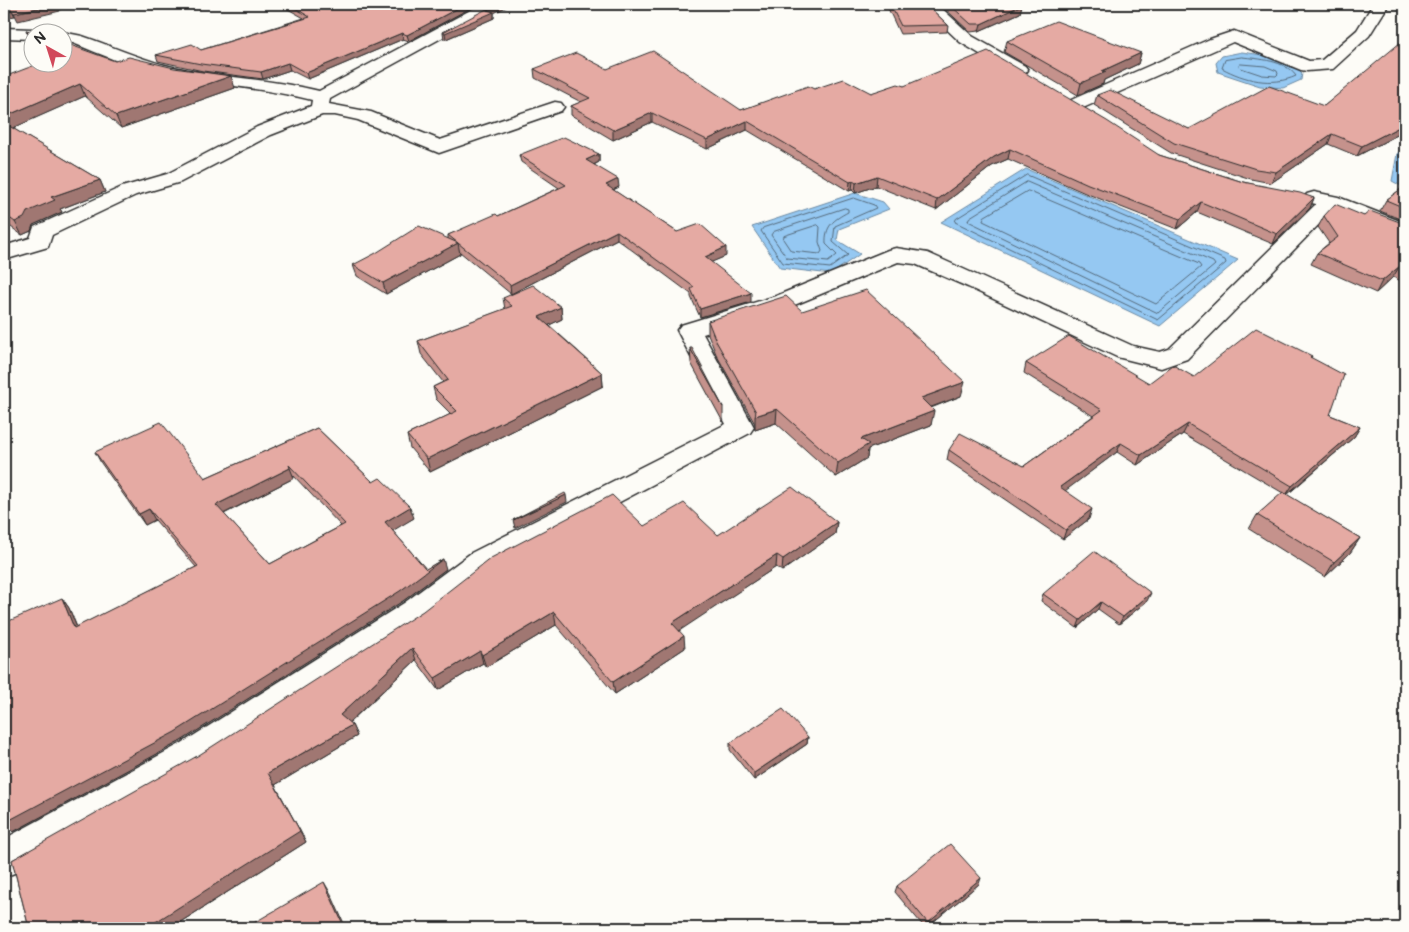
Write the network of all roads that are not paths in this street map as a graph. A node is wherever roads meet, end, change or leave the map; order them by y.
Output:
1 (493, 4) edge
2 (928, 4) edge
3 (1381, 4) edge
4 (4, 33) edge
5 (22, 34) edge
6 (72, 38) edge
7 (1034, 79) edge
8 (1060, 94) edge
9 (320, 103) junction
10 (1076, 104) junction
11 (555, 107) dead end
12 (1098, 117) edge
13 (1294, 195) edge
14 (1331, 201) junction
15 (1405, 230) edge
16 (4, 253) edge
17 (4, 859) edge

1 - 9 street
2 - 7 street
3 - 10 street
4 - 5 street
6 - 9 street
8 - 10 street
9 - 11 street
9 - 16 street
10 - 12 street
13 - 14 street
14 - 15 street
14 - 17 street

